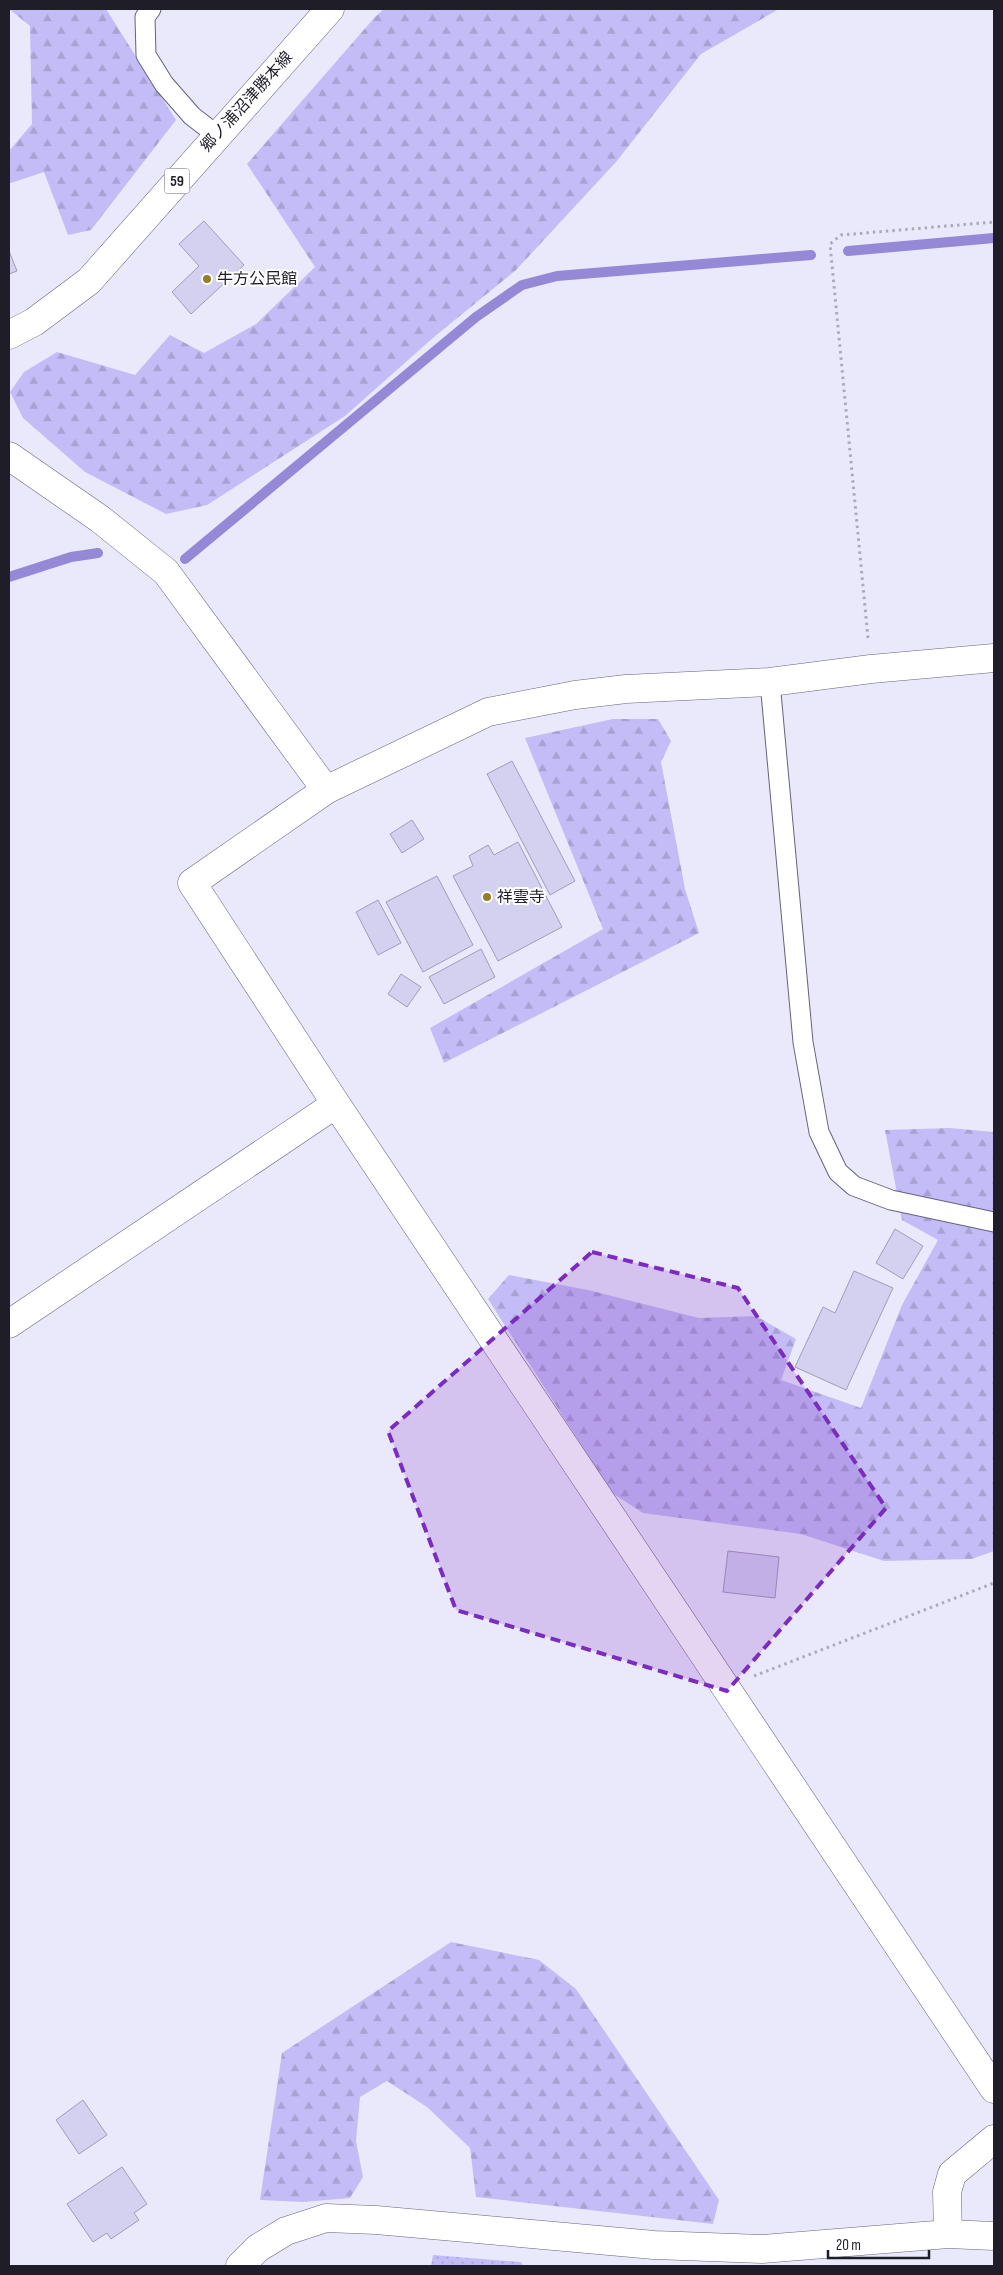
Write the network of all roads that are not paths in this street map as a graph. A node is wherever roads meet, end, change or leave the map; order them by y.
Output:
1 (151, 9) edge
2 (330, 9) edge
3 (218, 136) junction
4 (9, 335) edge
5 (9, 456) edge
6 (994, 658) edge
7 (770, 682) junction
8 (326, 790) junction
9 (336, 1104) junction
10 (994, 1222) edge
11 (9, 1324) edge
12 (994, 2088) edge
13 (994, 2139) edge
14 (948, 2234) junction
15 (994, 2236) edge
16 (240, 2266) edge

1 - 3 lane
2 - 3 street, 郷ノ浦沼津勝本線 / 59
3 - 4 street, 郷ノ浦沼津勝本線 / 59
5 - 8 street
6 - 7 street
7 - 8 street
7 - 10 lane
8 - 9 street
9 - 11 street
9 - 12 street
13 - 14 street
14 - 15 street
14 - 16 street

